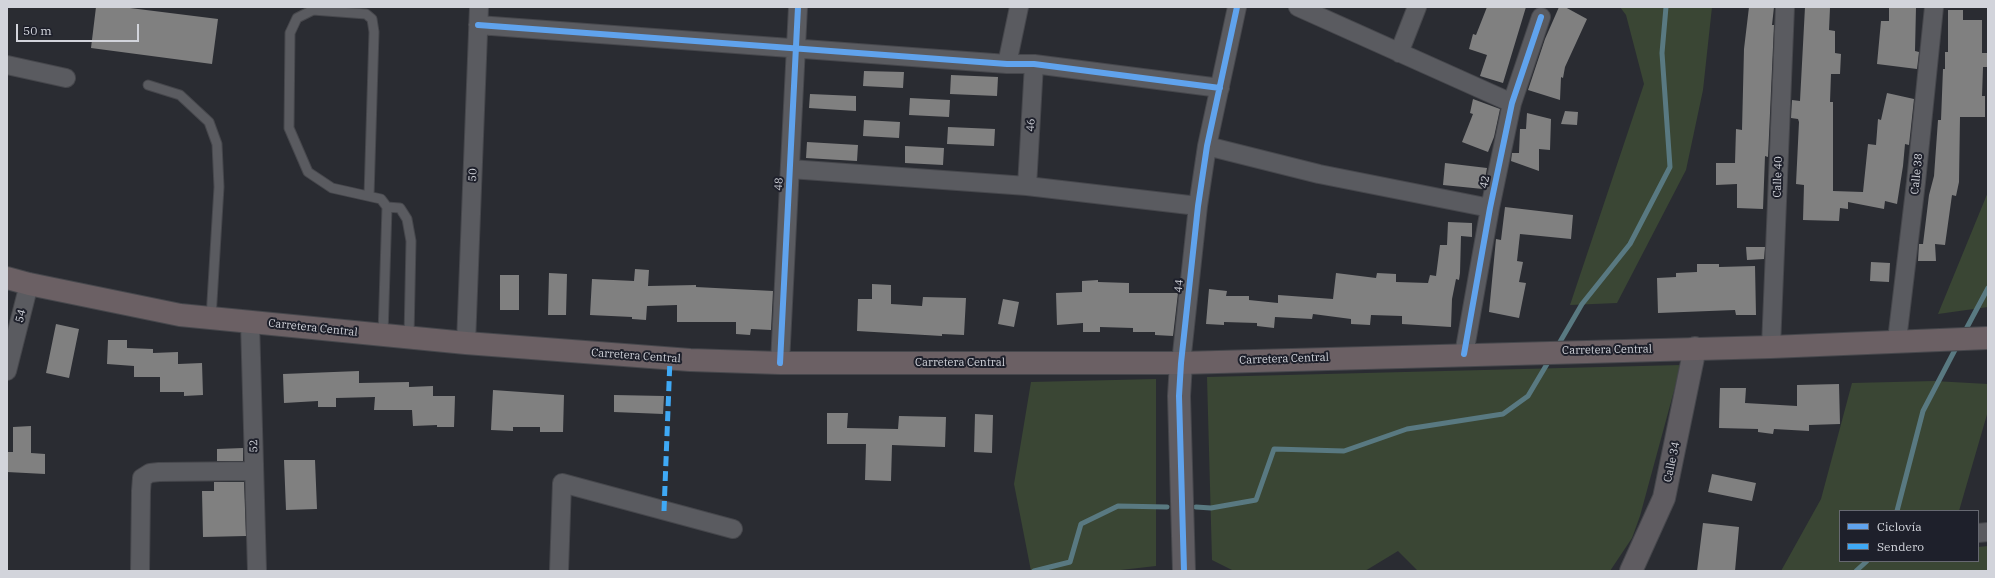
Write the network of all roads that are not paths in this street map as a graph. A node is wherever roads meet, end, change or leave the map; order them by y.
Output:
1 (479, 7) edge
2 (798, 7) edge
3 (1020, 7) edge
4 (1237, 7) edge
5 (1298, 7) edge
6 (1418, 7) edge
7 (1785, 7) edge
8 (1934, 7) edge
9 (1540, 17) dead end
10 (478, 25) junction
11 (796, 48) junction
12 (1400, 53) junction
13 (1007, 64) junction
14 (1034, 64) junction
15 (7, 65) edge
16 (66, 78) dead end
17 (148, 85) dead end
18 (1220, 88) junction
19 (1512, 104) junction
20 (1207, 146) junction
21 (790, 169) junction
22 (1028, 186) junction
23 (369, 196) junction
24 (1198, 206) junction
25 (387, 207) junction
26 (1490, 208) junction
27 (7, 278) edge
28 (29, 284) junction
29 (211, 318) junction
30 (250, 322) junction
31 (383, 335) junction
32 (409, 337) junction
33 (1988, 338) edge
34 (1908, 340) junction
35 (466, 343) junction
36 (1771, 347) junction
37 (1695, 348) junction
38 (1464, 354) junction
39 (780, 363) junction
40 (1181, 363) junction
41 (7, 371) edge
42 (254, 471) junction
43 (733, 529) dead end
44 (140, 571) edge
45 (257, 571) edge
46 (559, 571) edge
47 (1184, 571) edge
48 (1631, 571) edge

1 - 10 street, 50
2 - 11 street, 48
3 - 13 street
4 - 18 street, 44
5 - 12 street
6 - 12 street
7 - 36 street, Calle 40
8 - 34 street, Calle 38
9 - 19 street, 42
10 - 11 street
10 - 35 street, 50
11 - 13 street
11 - 21 street, 48
12 - 19 street
13 - 14 street
14 - 18 street
14 - 22 street, 46
15 - 16 street
17 - 29 lane
18 - 20 street, 44
19 - 26 street, 42
20 - 24 street, 44
20 - 26 street
21 - 22 street
21 - 39 street, 48
22 - 24 street
23 - 23 lane
23 - 25 lane
24 - 40 street, 44
25 - 31 lane
25 - 32 lane
26 - 38 street, 42
27 - 28 highway, Carretera Central
28 - 29 highway, Carretera Central
28 - 41 street, 54
29 - 30 highway, Carretera Central
30 - 31 highway, Carretera Central
30 - 42 street, 52
31 - 32 highway, Carretera Central
32 - 35 highway, Carretera Central
33 - 34 highway, Carretera Central
34 - 36 highway, Carretera Central
35 - 39 highway, Carretera Central
36 - 37 highway, Carretera Central
37 - 38 highway, Carretera Central
37 - 48 street, Calle 34
38 - 40 highway, Carretera Central
39 - 40 highway, Carretera Central
40 - 47 street, 44
42 - 44 street
42 - 45 street, 52
43 - 46 street

